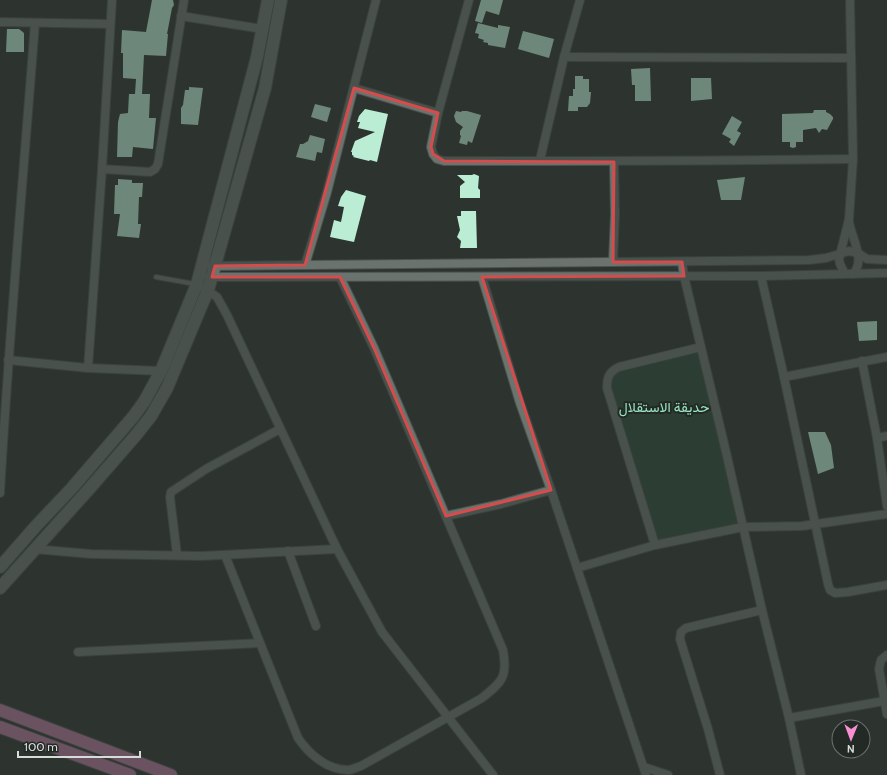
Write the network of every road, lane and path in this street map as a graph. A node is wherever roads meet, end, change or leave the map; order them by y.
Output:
1 (112, 0) edge
2 (184, 0) edge
3 (268, 0) edge
4 (281, 0) edge
5 (376, 0) edge
6 (469, 0) edge
7 (580, 0) edge
8 (850, 0) edge
9 (181, 16) junction
10 (0, 22) edge
11 (35, 23) junction
12 (110, 24) junction
13 (262, 29) junction
14 (564, 57) junction
15 (851, 58) junction
16 (354, 88) junction
17 (438, 113) junction
18 (853, 159) junction
19 (540, 160) junction
20 (614, 162) junction
21 (102, 169) junction
22 (849, 219) junction
23 (858, 253) junction
24 (840, 254) junction
25 (887, 260) edge
26 (613, 262) junction
27 (682, 262) junction
28 (305, 266) junction
29 (213, 271) junction
30 (887, 273) edge
31 (849, 274) junction
32 (199, 276) junction
33 (684, 276) junction
34 (761, 276) junction
35 (156, 277) dead end
36 (340, 277) junction
37 (482, 277) junction
38 (208, 290) junction
39 (701, 347) junction
40 (887, 357) edge
41 (8, 360) junction
42 (862, 361) junction
43 (88, 368) junction
44 (161, 371) junction
45 (784, 377) junction
46 (280, 429) junction
47 (887, 436) edge
48 (877, 438) junction
49 (551, 490) junction
50 (0, 493) edge
51 (887, 506) edge
52 (887, 514) edge
53 (446, 516) junction
54 (816, 525) junction
55 (36, 526) junction
56 (743, 527) junction
57 (46, 537) junction
58 (655, 545) junction
59 (34, 549) junction
60 (337, 549) junction
61 (288, 552) junction
62 (178, 555) junction
63 (225, 555) junction
64 (0, 567) edge
65 (577, 568) junction
66 (887, 584) edge
67 (0, 588) edge
68 (762, 610) junction
69 (316, 626) dead end
70 (259, 643) junction
71 (78, 652) dead end
72 (887, 655) edge
73 (884, 701) junction
74 (0, 710) edge
75 (887, 714) edge
76 (448, 718) junction
77 (790, 718) junction
78 (0, 727) edge
79 (645, 771) edge
80 (167, 774) edge
81 (130, 775) edge
82 (493, 775) edge
83 (668, 775) edge
84 (720, 775) edge
85 (801, 775) edge

1 - 12 street
2 - 9 street
3 - 13 main road
4 - 29 main road
5 - 16 street
6 - 17 street
7 - 14 street
8 - 15 street
9 - 13 street
9 - 21 street
10 - 11 street
11 - 12 street
11 - 41 street
12 - 21 street
13 - 32 main road
14 - 15 street
14 - 19 street
15 - 18 street
16 - 17 street
16 - 28 street
17 - 19 street
18 - 20 street
18 - 22 street
19 - 20 street
20 - 26 street
21 - 43 street
22 - 23 street
22 - 24 street
23 - 24 street
23 - 25 street
23 - 31 street
24 - 27 street
24 - 31 street
26 - 27 street
26 - 28 street
27 - 33 street
28 - 29 street
29 - 32 street
29 - 32 street
29 - 36 street
29 - 38 main road
30 - 31 street
31 - 34 street
32 - 35 lane
32 - 38 street
32 - 44 main road
33 - 34 street
33 - 37 street
33 - 39 street
34 - 45 street
36 - 37 street
36 - 53 street
37 - 49 street
38 - 46 street
38 - 57 main road
39 - 56 street
39 - 58 street
40 - 42 street
41 - 43 street
41 - 50 street
42 - 45 street
42 - 48 street
43 - 44 street
44 - 55 main road
45 - 54 street
46 - 60 street
46 - 62 street
47 - 48 street
48 - 51 street
49 - 53 street
49 - 65 street
52 - 54 street
53 - 76 street
54 - 56 street
54 - 66 street
55 - 57 main road
55 - 64 main road
56 - 58 street
56 - 68 street
57 - 59 main road
58 - 65 street
59 - 62 street
59 - 67 main road
60 - 61 street
60 - 76 street
61 - 63 street
61 - 69 street
62 - 63 street
63 - 70 street
65 - 79 street
68 - 77 street
68 - 84 street
70 - 71 street
70 - 76 street
72 - 73 street
73 - 75 street
73 - 77 street
74 - 80 main road
76 - 82 street
77 - 85 street
78 - 81 main road
79 - 83 street

